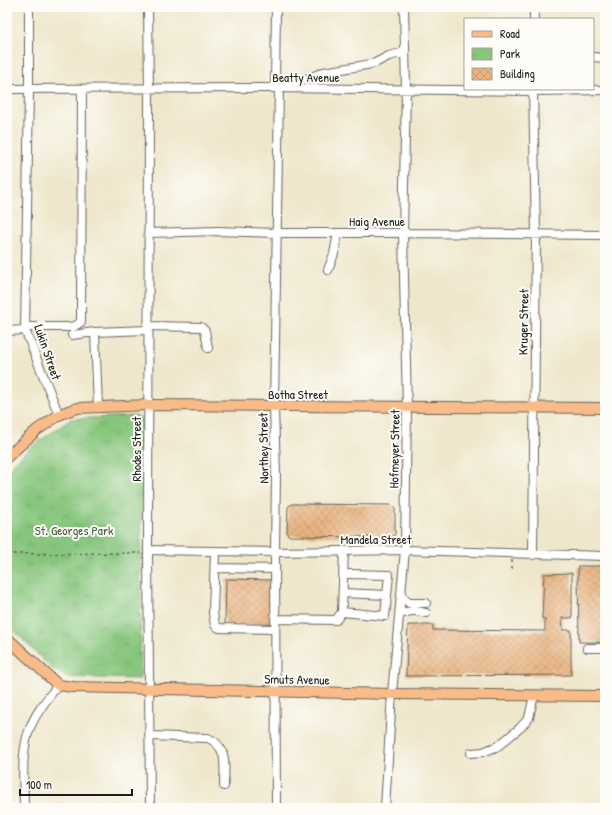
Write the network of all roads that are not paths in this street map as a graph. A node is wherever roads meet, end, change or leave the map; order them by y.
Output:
1 (29, 7) edge
2 (148, 7) edge
3 (276, 7) edge
4 (404, 7) edge
5 (534, 7) edge
6 (534, 18) edge
7 (405, 52) junction
8 (594, 57) edge
9 (605, 58) edge
10 (277, 88) junction
11 (7, 89) edge
12 (29, 89) junction
13 (82, 89) junction
14 (406, 89) junction
15 (149, 90) junction
16 (464, 90) edge
17 (470, 90) edge
18 (533, 90) edge
19 (550, 90) edge
20 (605, 90) edge
21 (148, 233) junction
22 (276, 233) junction
23 (338, 233) junction
24 (403, 233) junction
25 (536, 234) junction
26 (605, 235) edge
27 (328, 270) dead end
28 (147, 328) junction
29 (26, 329) junction
30 (7, 331) edge
31 (95, 332) junction
32 (72, 335) dead end
33 (208, 348) dead end
34 (148, 406) junction
35 (98, 407) junction
36 (274, 407) junction
37 (407, 407) junction
38 (534, 407) junction
39 (605, 408) edge
40 (59, 415) junction
41 (7, 457) edge
42 (405, 550) junction
43 (214, 551) junction
44 (344, 551) junction
45 (148, 552) junction
46 (275, 552) junction
47 (533, 555) junction
48 (605, 556) edge
49 (214, 568) junction
50 (275, 569) junction
51 (349, 574) dead end
52 (343, 594) junction
53 (387, 595) junction
54 (401, 596) junction
55 (426, 603) dead end
56 (342, 612) junction
57 (426, 613) dead end
58 (399, 615) junction
59 (275, 619) junction
60 (275, 629) junction
61 (7, 638) edge
62 (587, 648) dead end
63 (605, 648) edge
64 (58, 685) junction
65 (149, 688) junction
66 (275, 691) junction
67 (392, 694) junction
68 (534, 695) junction
69 (605, 696) edge
70 (150, 736) junction
71 (471, 753) dead end
72 (224, 786) dead end
73 (24, 808) edge
74 (150, 808) edge
75 (276, 808) edge
76 (385, 808) edge

1 - 12 street, Lukin Street
2 - 15 street, Rhodes Street
3 - 10 street, Northey Street
4 - 7 street, Hofmeyer Street
5 - 6 street
7 - 10 street
7 - 14 street, Hofmeyer Street
8 - 9 street
10 - 14 street, Beatty Avenue
10 - 15 street, Beatty Avenue
10 - 22 street, Northey Street
11 - 12 street, Beatty Avenue
12 - 13 street, Beatty Avenue
12 - 29 street, Lukin Street
13 - 15 street, Beatty Avenue
13 - 29 street
14 - 16 street, Beatty Avenue
14 - 24 street, Hofmeyer Street
15 - 21 street, Rhodes Street
17 - 18 street, Beatty Avenue
18 - 19 street, Beatty Avenue
18 - 25 street, Kruger Street
19 - 20 street, Beatty Avenue
21 - 22 street, Haig Avenue
21 - 28 street, Rhodes Street
22 - 23 street, Haig Avenue
22 - 36 street, Northey Street
23 - 24 street, Haig Avenue
23 - 27 street
24 - 25 street, Haig Avenue
24 - 37 street, Hofmeyer Street
25 - 26 street, Haig Avenue
25 - 38 street, Kruger Street
28 - 31 street
28 - 33 street
28 - 34 street, Rhodes Street
29 - 30 street
29 - 40 street, Lukin Street
31 - 32 street
31 - 35 street
34 - 35 main road, Botha Street
34 - 36 main road, Botha Street
34 - 45 street, Rhodes Street
35 - 40 main road, Botha Street
36 - 37 main road, Botha Street
36 - 46 street, Northey Street
37 - 38 main road, Botha Street
37 - 42 street, Hofmeyer Street
38 - 39 main road, Botha Street
38 - 47 street, Kruger Street
40 - 41 main road, Botha Street
42 - 44 street, Mandela Street
42 - 47 street, Mandela Street
42 - 54 street, Hofmeyer Street
43 - 45 street, Mandela Street
43 - 46 street, Mandela Street
43 - 49 street
44 - 46 street, Mandela Street
44 - 52 street
45 - 65 street, Rhodes Street
46 - 50 street, Northey Street
47 - 48 street, Mandela Street
49 - 50 street
49 - 60 street
50 - 59 street, Northey Street
51 - 53 street
52 - 53 street
52 - 56 street
53 - 56 street
54 - 55 street
54 - 58 street, Hofmeyer Street
56 - 59 street
57 - 58 street
58 - 67 street, Hofmeyer Street
59 - 60 street, Northey Street
60 - 66 street, Northey Street
61 - 64 main road
62 - 63 street
64 - 65 main road, Smuts Avenue
64 - 73 street
65 - 66 main road, Smuts Avenue
65 - 70 street, Rhodes Street
66 - 67 main road, Smuts Avenue
66 - 75 street, Northey Street
67 - 68 main road, Smuts Avenue
67 - 76 street, Hofmeyer Street
68 - 69 main road, Smuts Avenue
68 - 71 street
70 - 72 street
70 - 74 street, Rhodes Street

